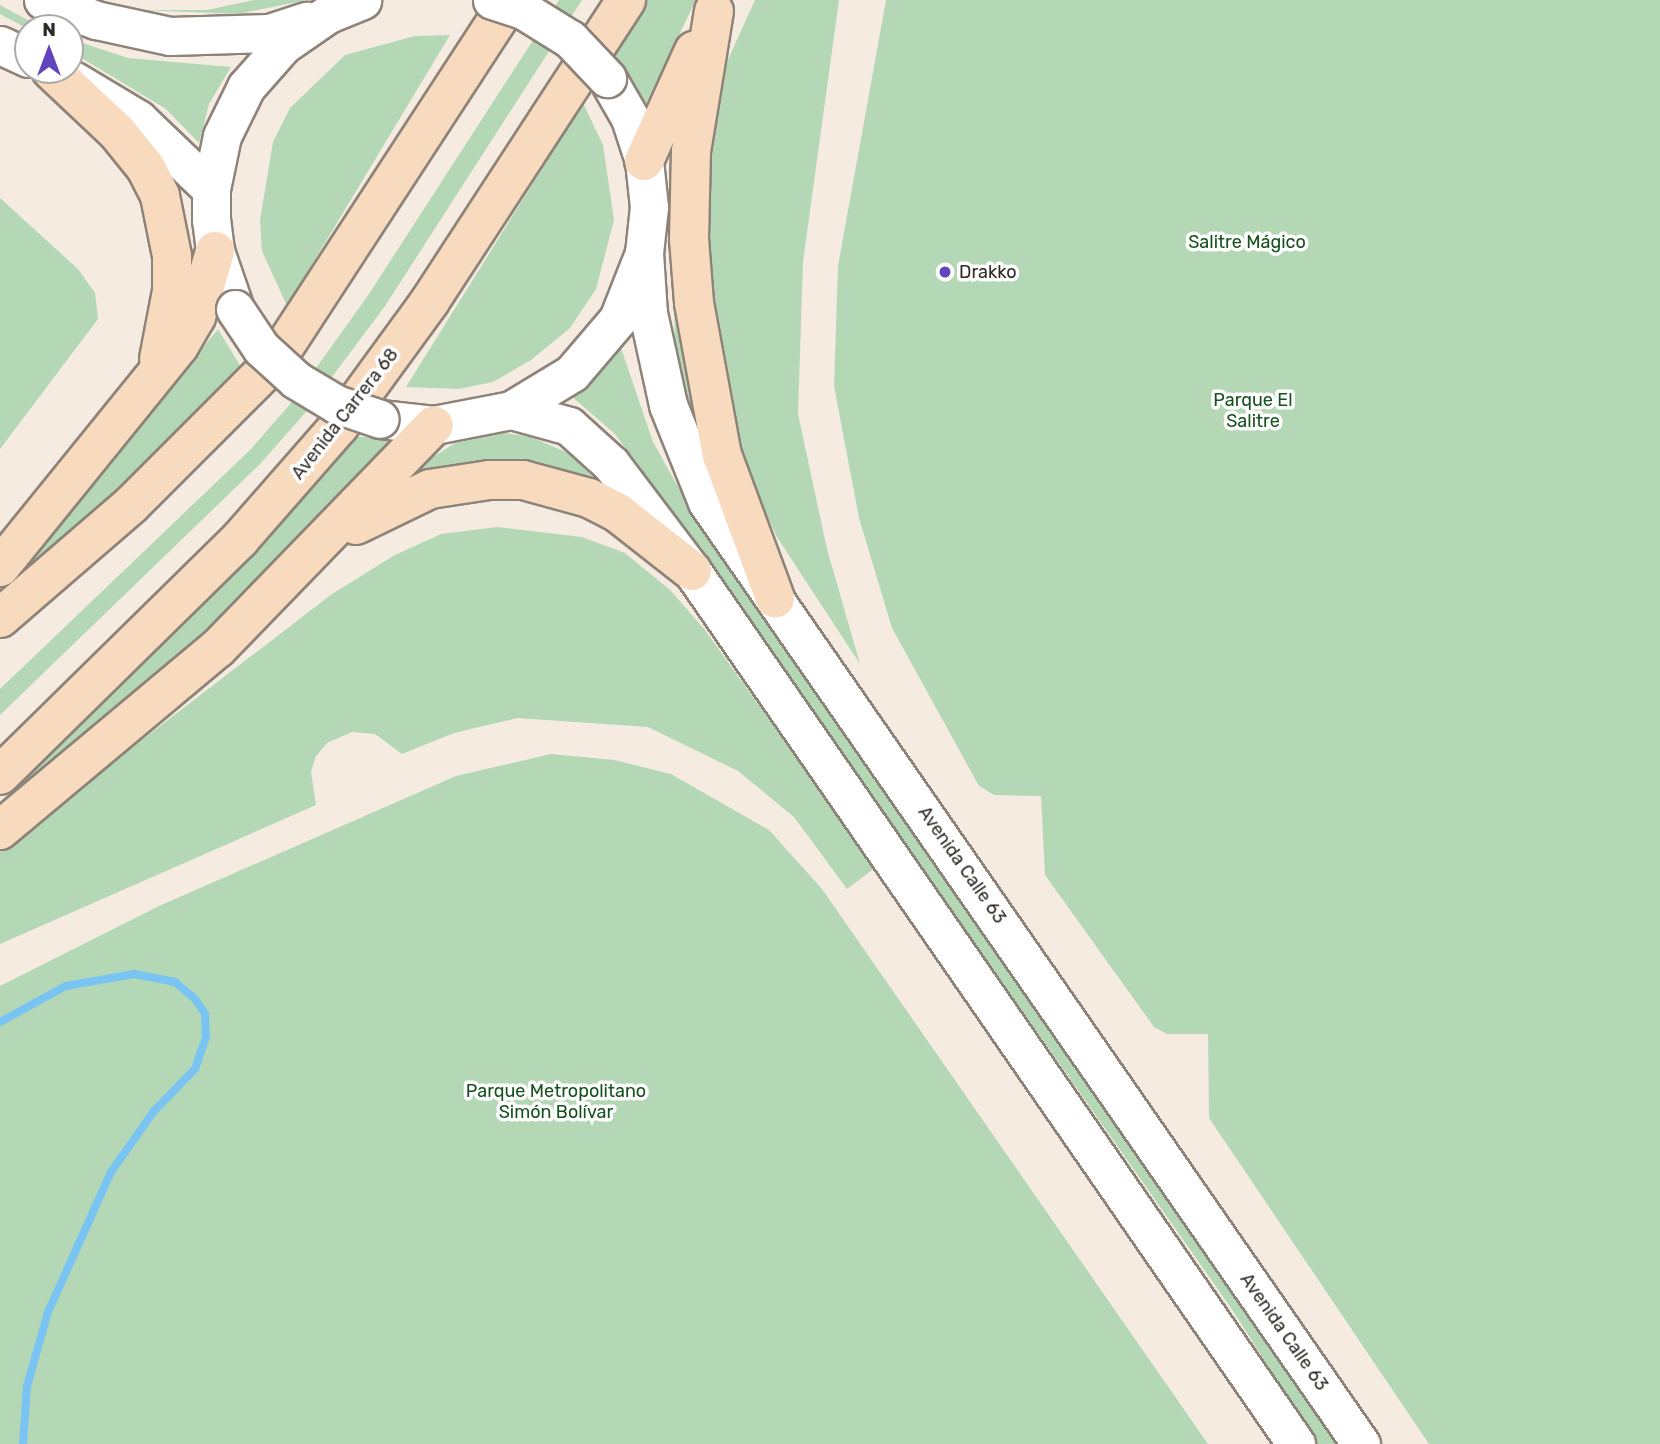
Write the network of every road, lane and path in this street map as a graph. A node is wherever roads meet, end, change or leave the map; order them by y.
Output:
1 (43, 0) edge
2 (362, 0) edge
3 (492, 0) edge
4 (510, 0) edge
5 (626, 0) edge
6 (717, 6) edge
7 (328, 14) junction
8 (67, 84) edge
9 (77, 84) edge
10 (644, 161) junction
11 (211, 189) junction
12 (215, 251) junction
13 (644, 253) junction
14 (147, 390) junction
15 (511, 410) junction
16 (434, 425) junction
17 (320, 545) junction
18 (0, 567) edge
19 (692, 571) junction
20 (775, 598) junction
21 (0, 618) edge
22 (0, 775) edge
23 (0, 830) edge
24 (1296, 1444) edge
25 (1361, 1444) edge

1 - 7 main road
2 - 7 main road
3 - 10 main road, bridge
4 - 21 main road
5 - 22 main road, Avenida Carrera 68
6 - 10 main road
6 - 20 main road
7 - 11 main road
8 - 14 main road
9 - 11 main road
10 - 13 main road
11 - 12 main road
12 - 14 main road
12 - 16 main road, bridge
13 - 15 main road
13 - 20 main road, Avenida Calle 63
14 - 18 main road
15 - 16 main road
15 - 19 main road
16 - 17 main road
17 - 19 main road
17 - 23 main road
19 - 24 main road
20 - 25 main road, Avenida Calle 63

